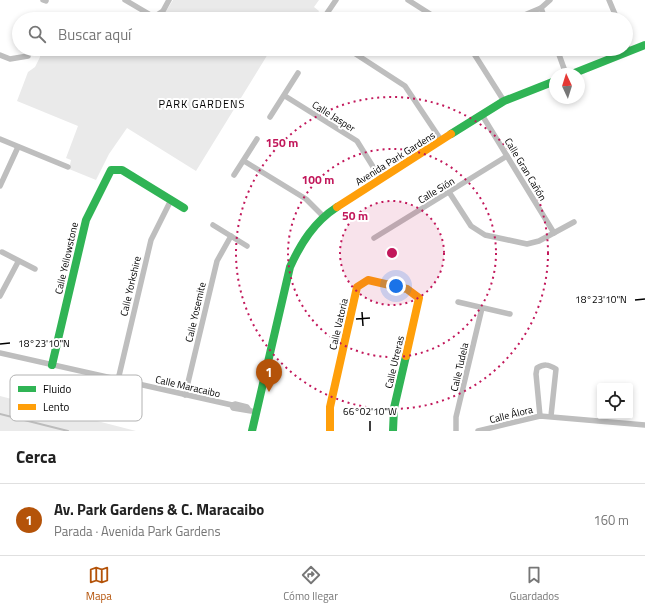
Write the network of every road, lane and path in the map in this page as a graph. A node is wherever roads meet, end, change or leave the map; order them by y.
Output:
1 (169, 0) edge
2 (336, 0) edge
3 (408, 0) edge
4 (550, 0) edge
5 (610, 0) edge
6 (128, 1) edge
7 (541, 8) junction
8 (146, 12) edge
9 (162, 12) edge
10 (328, 12) edge
11 (427, 12) edge
12 (532, 12) edge
13 (542, 12) edge
14 (614, 12) edge
15 (645, 45) edge
16 (633, 50) edge
17 (0, 55) edge
18 (28, 56) dead end
19 (359, 56) edge
20 (475, 56) edge
21 (560, 56) edge
22 (617, 56) edge
23 (564, 68) edge
24 (585, 69) edge
25 (298, 73) dead end
26 (549, 83) edge
27 (285, 96) junction
28 (504, 101) junction
29 (482, 115) junction
30 (270, 117) dead end
31 (0, 139) edge
32 (258, 139) dead end
33 (441, 140) junction
34 (18, 147) junction
35 (507, 156) junction
36 (244, 161) junction
37 (68, 167) dead end
38 (234, 175) dead end
39 (380, 178) junction
40 (0, 186) edge
41 (449, 192) junction
42 (171, 200) junction
43 (184, 208) dead end
44 (322, 216) junction
45 (574, 222) dead end
46 (213, 225) dead end
47 (554, 233) junction
48 (231, 236) junction
49 (374, 238) dead end
50 (247, 246) dead end
51 (2, 252) dead end
52 (18, 262) junction
53 (35, 269) dead end
54 (0, 296) edge
55 (418, 298) joint
56 (458, 302) dead end
57 (482, 308) junction
58 (510, 314) dead end
59 (0, 353) edge
60 (52, 365) junction
61 (96, 375) edge
62 (119, 375) edge
63 (142, 385) edge
64 (185, 395) junction
65 (253, 411) junction
66 (540, 416) junction
67 (551, 416) junction
68 (645, 425) edge
69 (252, 431) edge
70 (330, 431) edge
71 (393, 431) edge
72 (456, 431) edge
73 (478, 431) edge

1 - 9 street
2 - 10 street
3 - 11 street
4 - 7 street
5 - 14 street
6 - 8 street
7 - 12 street
7 - 13 street
15 - 16 street
17 - 18 street
19 - 33 street
20 - 28 street
21 - 23 street
22 - 24 street
25 - 27 street
26 - 28 street, Avenida Park Gardens
27 - 30 street
27 - 39 street, Calle Jasper
28 - 29 street, Avenida Park Gardens
29 - 33 street, Avenida Park Gardens
29 - 35 street, Calle Gran Cañón
31 - 34 street
32 - 36 street
33 - 39 street, Avenida Park Gardens
34 - 37 street
34 - 40 street
35 - 41 street, Calle Sión
35 - 47 street, Calle Gran Cañón
36 - 38 street
36 - 44 street
39 - 44 street, Avenida Park Gardens
41 - 47 street
41 - 49 street, Calle Sión
42 - 43 street
42 - 60 street, Calle Yellowstone
42 - 62 street, Calle Yorkshire
44 - 65 street, Avenida Park Gardens
45 - 47 street
46 - 48 street
48 - 50 street
48 - 64 street, Calle Yosemite
51 - 52 street
52 - 53 street
52 - 54 street
55 - 70 street, Calle Vatoria
55 - 71 street, Calle Utreras
56 - 57 street
57 - 58 street
57 - 72 street, Calle Tudela
59 - 60 street, Calle Maracaibo
60 - 61 street, Calle Maracaibo
63 - 64 street, Calle Maracaibo
64 - 65 street, Calle Maracaibo
65 - 69 street, Avenida Park Gardens
66 - 67 street, Calle Álora
66 - 67 street
66 - 73 street, Calle Álora
67 - 68 street, Calle Álora

